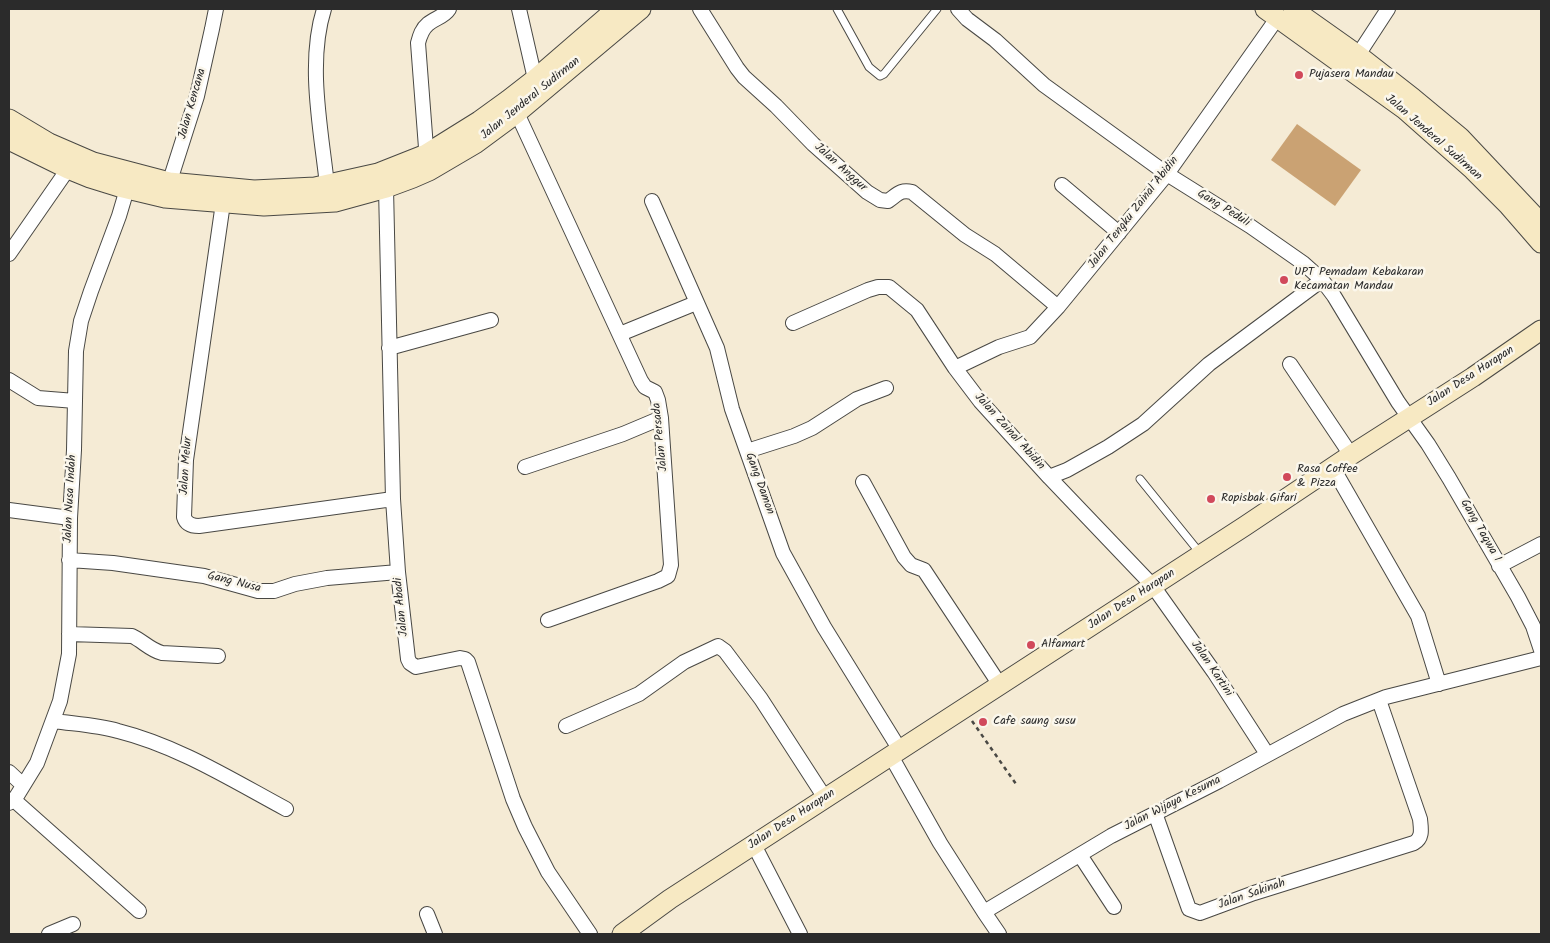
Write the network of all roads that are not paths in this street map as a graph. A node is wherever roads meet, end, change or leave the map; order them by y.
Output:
1 (216, 9) edge
2 (324, 9) edge
3 (449, 9) edge
4 (519, 9) edge
5 (616, 9) edge
6 (641, 9) edge
7 (700, 9) edge
8 (837, 9) edge
9 (937, 9) edge
10 (958, 9) edge
11 (1388, 9) edge
12 (1279, 12) edge
13 (1358, 54) junction
14 (535, 78) junction
15 (1409, 103) junction
16 (517, 113) junction
17 (9, 119) edge
18 (9, 140) edge
19 (428, 162) junction
20 (68, 169) junction
21 (1166, 174) junction
22 (327, 184) junction
23 (1062, 185) dead end
24 (386, 188) junction
25 (127, 189) junction
26 (167, 190) junction
27 (652, 201) dead end
28 (223, 203) junction
29 (1541, 223) edge
30 (1119, 233) junction
31 (1541, 244) edge
32 (9, 254) edge
33 (1322, 280) junction
34 (696, 304) junction
35 (1058, 307) junction
36 (491, 320) dead end
37 (793, 322) dead end
38 (1541, 330) edge
39 (620, 334) junction
40 (389, 348) junction
41 (1290, 364) dead end
42 (955, 368) junction
43 (9, 380) edge
44 (886, 388) dead end
45 (75, 401) junction
46 (661, 418) junction
47 (1409, 418) junction
48 (747, 451) junction
49 (1351, 455) junction
50 (525, 467) dead end
51 (1333, 468) junction
52 (1050, 477) junction
53 (1140, 479) dead end
54 (863, 482) dead end
55 (393, 499) junction
56 (9, 510) edge
57 (70, 518) junction
58 (1541, 544) edge
59 (1201, 555) junction
60 (69, 560) junction
61 (1499, 566) junction
62 (398, 572) junction
63 (1153, 586) junction
64 (548, 620) dead end
65 (69, 634) junction
66 (1541, 650) edge
67 (218, 656) dead end
68 (1541, 658) edge
69 (1439, 684) junction
70 (1000, 686) junction
71 (1379, 700) junction
72 (54, 721) junction
73 (566, 726) dead end
74 (896, 753) junction
75 (1267, 754) junction
76 (9, 772) edge
77 (23, 785) junction
78 (825, 798) junction
79 (11, 801) edge
80 (286, 809) dead end
81 (1154, 813) junction
82 (754, 845) junction
83 (1080, 855) junction
84 (1114, 907) dead end
85 (139, 911) dead end
86 (984, 912) junction
87 (427, 914) dead end
88 (73, 924) dead end
89 (633, 931) edge
90 (50, 934) edge
91 (435, 934) edge
92 (590, 934) edge
93 (800, 934) edge
94 (999, 934) edge

1 - 26 street, Jalan Kencana
2 - 22 street
3 - 19 street
4 - 14 street
5 - 14 street, Jalan Jenderal Sudirman
6 - 16 street, Jalan Jenderal Sudirman
7 - 35 street, Jalan Anggur
8 - 9 lane
10 - 21 street, Gang Peduli
11 - 13 street
12 - 13 street, Jalan Jenderal Sudirman
12 - 15 street, Jalan Jenderal Sudirman
12 - 21 street, Jalan Tengku Zainal Abidin
13 - 15 street, Jalan Jenderal Sudirman
14 - 19 street, Jalan Jenderal Sudirman
15 - 29 street, Jalan Jenderal Sudirman
15 - 31 street, Jalan Jenderal Sudirman
16 - 19 street, Jalan Jenderal Sudirman
16 - 39 street, Jalan Persada
17 - 26 street, Jalan Jenderal Sudirman
18 - 20 street, Jalan Jenderal Sudirman
19 - 22 street, Jalan Jenderal Sudirman
19 - 24 street, Jalan Jenderal Sudirman
20 - 25 street, Jalan Jenderal Sudirman
20 - 32 street
21 - 30 street, Jalan Tengku Zainal Abidin
21 - 33 street, Gang Peduli
22 - 26 street, Jalan Jenderal Sudirman
23 - 30 street
24 - 28 street, Jalan Jenderal Sudirman
24 - 40 street, Jalan Abadi
25 - 26 street, Jalan Jenderal Sudirman
25 - 45 street, Jalan Nusa Indah
26 - 28 street, Jalan Jenderal Sudirman
27 - 34 street, Gang Damon
28 - 55 street, Jalan Melur
30 - 35 street, Jalan Tengku Zainal Abidin
33 - 47 street, Gang Peduli
33 - 52 street
34 - 39 street
34 - 48 street, Gang Damon
35 - 42 street, Jalan Tengku Zainal Abidin
36 - 40 street
37 - 42 street, Jalan Zainal Abidin
38 - 47 street, Jalan Desa Harapan
39 - 46 street, Jalan Persada
40 - 55 street, Jalan Abadi
41 - 49 street
42 - 52 street, Jalan Zainal Abidin
43 - 45 street
44 - 48 street
45 - 57 street, Jalan Nusa Indah
46 - 50 street
46 - 64 street, Jalan Persada
47 - 49 street, Jalan Desa Harapan
47 - 61 street, Gang Taqwa I
48 - 74 street, Gang Damon
49 - 51 street, Jalan Desa Harapan
51 - 59 street, Jalan Desa Harapan
51 - 69 street
52 - 63 street, Jalan Zainal Abidin
53 - 59 lane
54 - 70 street
55 - 62 street, Jalan Abadi
56 - 57 street
57 - 60 street, Jalan Nusa Indah
58 - 61 street
59 - 63 street, Jalan Desa Harapan
60 - 62 street, Gang Nusa
60 - 65 street, Jalan Nusa Indah
61 - 66 street, Gang Taqwa I
62 - 92 street, Jalan Abadi
63 - 70 street, Jalan Desa Harapan
63 - 75 street, Jalan Kartini
65 - 67 street
65 - 72 street, Jalan Nusa Indah
68 - 69 street, Jalan Wijaya Kesuma
69 - 71 street, Jalan Wijaya Kesuma
70 - 74 street, Jalan Desa Harapan
71 - 75 street, Jalan Wijaya Kesuma
71 - 81 street, Jalan Sakinah
72 - 77 street, Jalan Nusa Indah
72 - 80 street
73 - 78 street
74 - 78 street, Jalan Desa Harapan
74 - 86 street
75 - 81 street, Jalan Wijaya Kesuma
76 - 77 street
77 - 79 street, Jalan Nusa Indah
78 - 82 street, Jalan Desa Harapan
79 - 85 street
81 - 83 street, Jalan Wijaya Kesuma
82 - 89 street, Jalan Desa Harapan
82 - 93 street
83 - 84 street
83 - 86 street, Jalan Wijaya Kesuma
86 - 94 street
87 - 91 street
88 - 90 street

